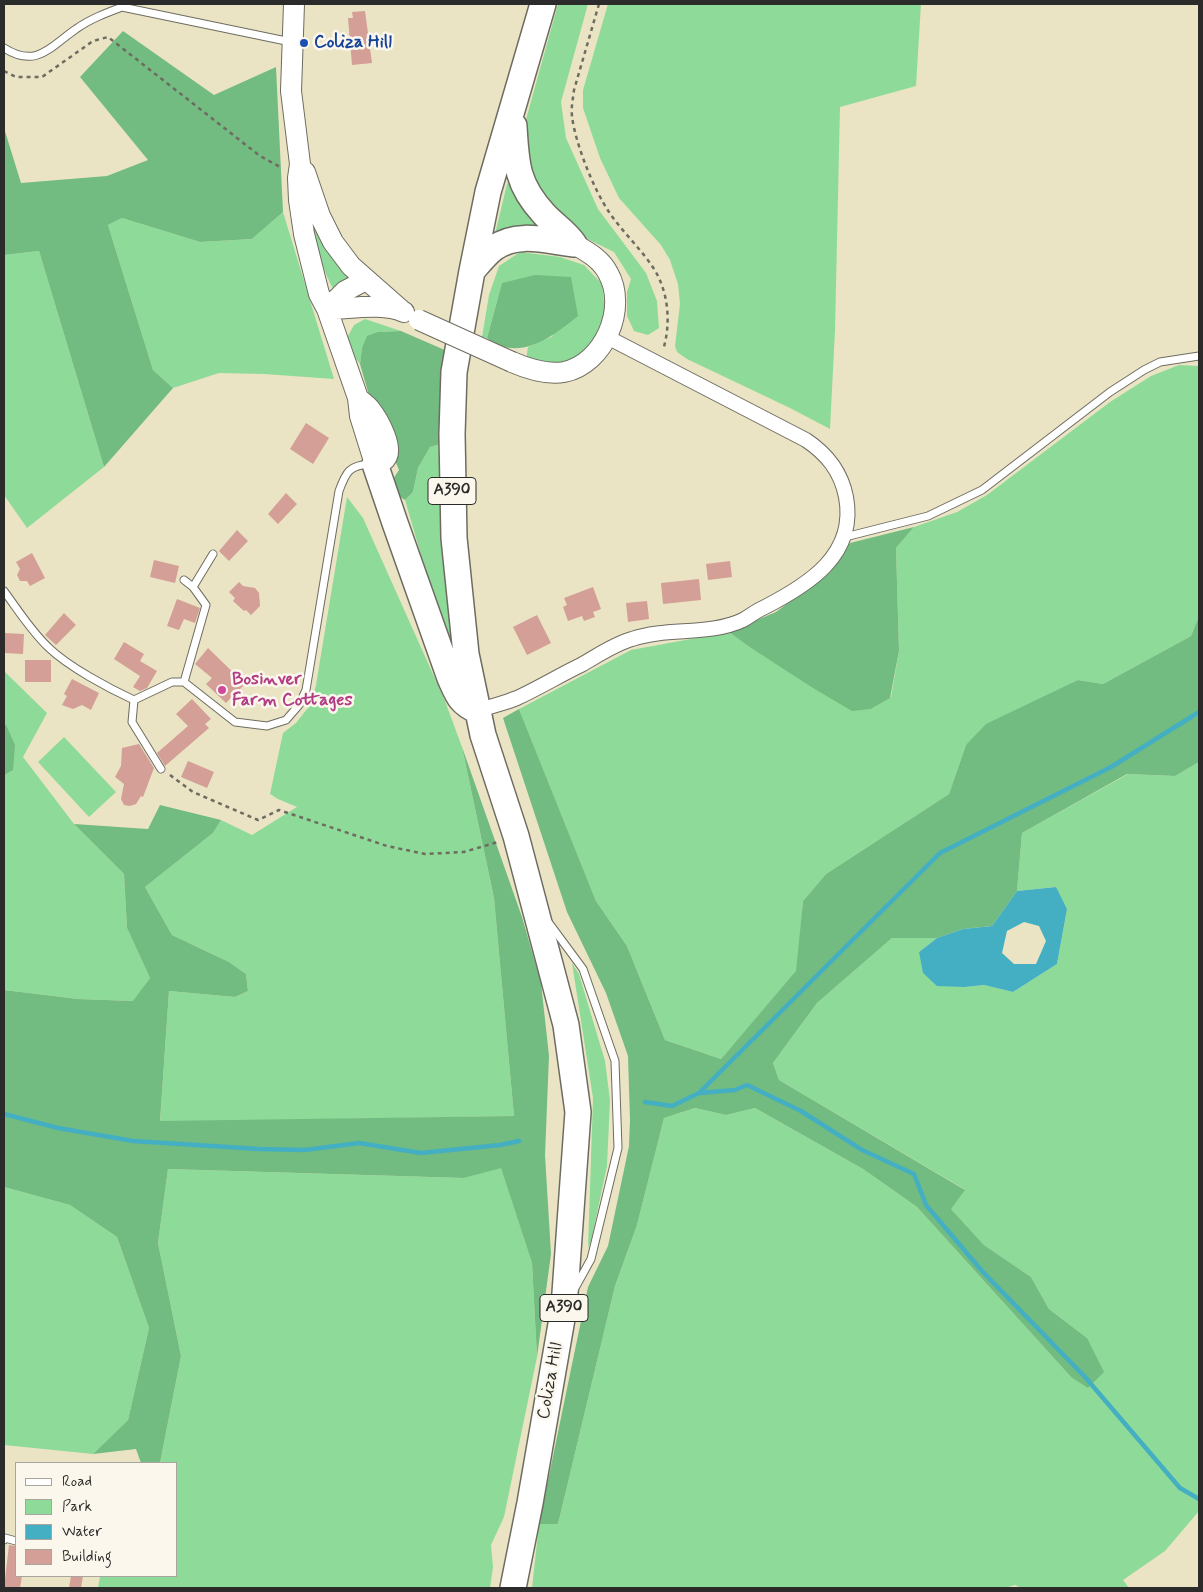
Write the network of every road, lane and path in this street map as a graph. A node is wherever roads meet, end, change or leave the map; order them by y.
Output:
1 (294, 4) edge
2 (543, 4) edge
3 (599, 4) edge
4 (292, 42) junction
5 (4, 48) edge
6 (4, 71) edge
7 (513, 110) junction
8 (299, 171) junction
9 (574, 244) junction
10 (472, 271) junction
11 (370, 284) junction
12 (368, 307) junction
13 (326, 310) junction
14 (400, 310) junction
15 (607, 337) junction
16 (1199, 356) edge
17 (658, 363) junction
18 (375, 464) junction
19 (844, 537) junction
20 (213, 554) dead end
21 (184, 580) dead end
22 (193, 587) junction
23 (4, 591) edge
24 (184, 682) junction
25 (134, 700) junction
26 (478, 711) junction
27 (161, 768) joint
28 (516, 836) junction
29 (534, 903) junction
30 (564, 1307) junction
31 (4, 1540) edge
32 (15, 1541) edge
33 (513, 1588) edge

1 - 4 street
2 - 7 highway, A390
3 - 17 path
4 - 5 lane
4 - 8 street
6 - 8 path
7 - 9 highway
7 - 10 highway, A390
8 - 11 street
8 - 13 street
9 - 10 highway
9 - 15 street
10 - 26 highway, A390
11 - 12 street
11 - 13 street
11 - 14 street
12 - 13 street
12 - 14 street
13 - 18 street
14 - 15 street, bridge
15 - 17 street
16 - 19 lane
17 - 19 street
18 - 24 lane
18 - 26 highway
19 - 26 street
20 - 22 lane
21 - 22 lane
22 - 24 lane
23 - 25 lane
24 - 25 lane
25 - 27 lane
26 - 28 highway, A390
27 - 28 path
28 - 29 highway, A390
29 - 30 highway, Coliza Hill / A390
29 - 30 lane
30 - 33 highway, Coliza Hill / A390
31 - 32 lane

